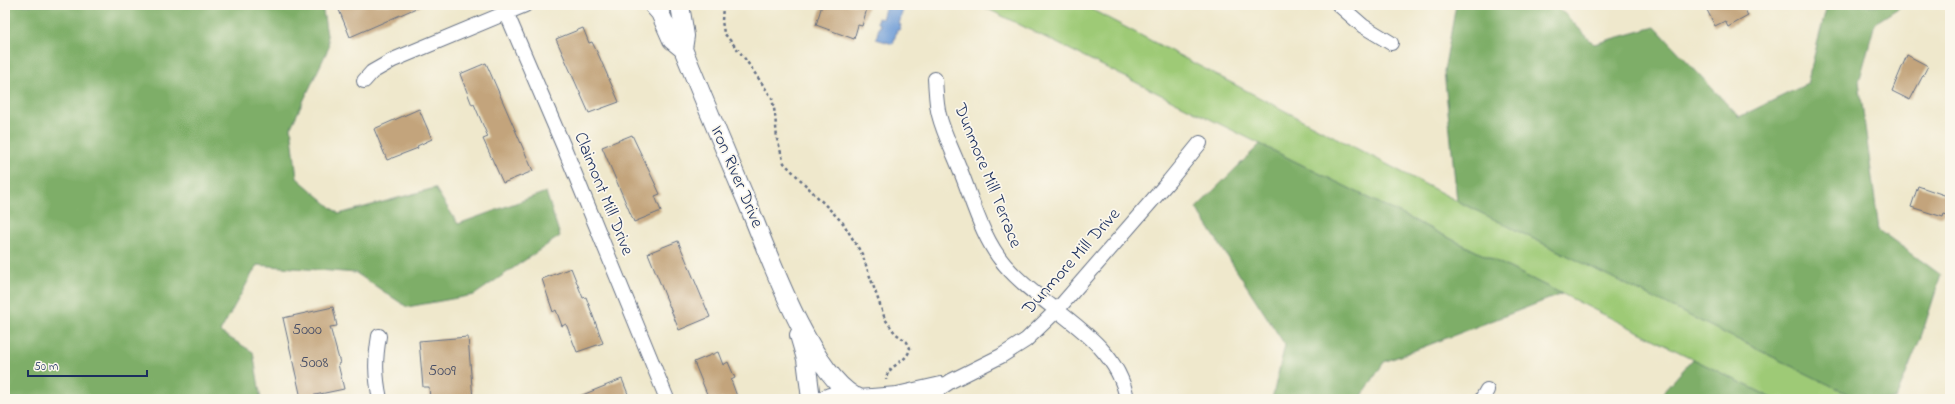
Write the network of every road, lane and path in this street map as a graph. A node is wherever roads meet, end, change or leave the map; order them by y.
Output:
1 (525, 5) edge
2 (653, 5) edge
3 (680, 5) edge
4 (724, 5) edge
5 (1339, 5) edge
6 (505, 9) edge
7 (1391, 43) dead end
8 (682, 49) junction
9 (935, 79) dead end
10 (364, 82) dead end
11 (1200, 143) dead end
12 (790, 305) junction
13 (1057, 310) junction
14 (379, 336) dead end
15 (952, 381) junction
16 (886, 385) dead end
17 (858, 397) edge
18 (380, 399) edge
19 (667, 399) edge
20 (811, 399) edge
21 (825, 399) edge
22 (924, 399) edge
23 (1126, 399) edge

1 - 6 street
2 - 8 street, Iron River Drive
3 - 8 street, Iron River Drive
4 - 16 path
5 - 7 street
6 - 10 street
6 - 19 street, Claimont Mill Drive
8 - 12 street, Iron River Drive
9 - 13 street, Dunmore Mill Terrace
11 - 13 street, Dunmore Mill Drive
12 - 17 street, Iron River Drive
12 - 20 street, Iron River Drive
13 - 15 street, Dunmore Mill Drive
13 - 23 street, Dunmore Mill Terrace
14 - 18 street
15 - 17 street, Dunmore Mill Drive
15 - 22 street, Dunmore Mill Drive
17 - 21 street

